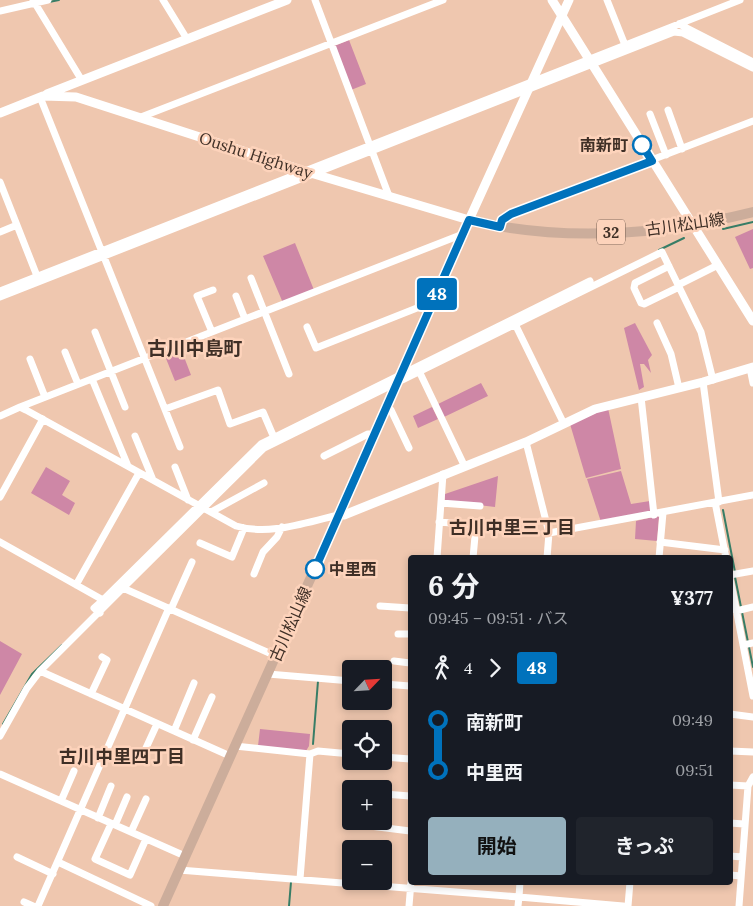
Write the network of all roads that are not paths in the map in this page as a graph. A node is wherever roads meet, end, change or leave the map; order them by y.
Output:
1 (48, 0) edge
2 (163, 0) edge
3 (287, 0) edge
4 (315, 0) edge
5 (443, 0) edge
6 (552, 0) edge
7 (569, 0) edge
8 (607, 0) edge
9 (740, 0) edge
10 (34, 2) edge
11 (0, 11) edge
12 (561, 16) junction
13 (679, 24) junction
14 (655, 37) junction
15 (187, 39) junction
16 (332, 43) junction
17 (625, 45) junction
18 (590, 62) junction
19 (751, 63) edge
20 (77, 81) junction
21 (530, 86) junction
22 (41, 97) junction
23 (76, 97) junction
24 (668, 110) dead end
25 (0, 113) edge
26 (650, 114) dead end
27 (141, 117) junction
28 (753, 121) edge
29 (371, 148) junction
30 (682, 149) junction
31 (666, 155) junction
32 (652, 161) junction
33 (303, 171) junction
34 (314, 174) junction
35 (0, 182) edge
36 (389, 196) junction
37 (233, 202) junction
38 (753, 212) edge
39 (469, 220) junction
40 (692, 224) junction
41 (17, 225) junction
42 (500, 227) junction
43 (0, 232) edge
44 (463, 234) junction
45 (102, 254) junction
46 (718, 265) junction
47 (669, 266) junction
48 (36, 276) junction
49 (251, 278) dead end
50 (590, 280) dead end
51 (679, 286) junction
52 (0, 290) edge
53 (213, 290) dead end
54 (236, 296) dead end
55 (0, 297) edge
56 (431, 306) junction
57 (264, 312) junction
58 (526, 316) junction
59 (245, 319) junction
60 (753, 320) edge
61 (657, 323) dead end
62 (515, 324) junction
63 (307, 327) dead end
64 (95, 332) dead end
65 (212, 332) junction
66 (492, 332) junction
67 (65, 352) dead end
68 (144, 358) junction
69 (30, 359) dead end
70 (430, 362) junction
71 (752, 368) edge
72 (419, 371) junction
73 (111, 372) junction
74 (289, 374) dead end
75 (92, 379) junction
76 (398, 379) junction
77 (714, 380) junction
78 (703, 382) junction
79 (753, 383) edge
80 (78, 384) junction
81 (679, 388) junction
82 (46, 397) junction
83 (641, 397) junction
84 (20, 407) junction
85 (125, 407) dead end
86 (385, 407) junction
87 (165, 410) junction
88 (0, 416) edge
89 (43, 419) junction
90 (563, 422) junction
91 (374, 434) junction
92 (135, 436) dead end
93 (275, 439) junction
94 (526, 442) junction
95 (180, 447) dead end
96 (409, 448) dead end
97 (324, 456) dead end
98 (464, 465) junction
99 (128, 467) junction
100 (175, 467) dead end
101 (139, 472) junction
102 (443, 474) junction
103 (153, 480) junction
104 (264, 483) dead end
105 (753, 495) edge
106 (0, 497) edge
107 (188, 500) junction
108 (717, 502) junction
109 (441, 503) junction
110 (480, 506) dead end
111 (203, 508) junction
112 (663, 513) junction
113 (339, 515) junction
114 (654, 515) junction
115 (439, 522) junction
116 (282, 527) junction
117 (244, 528) junction
118 (549, 533) junction
119 (0, 542) edge
120 (660, 542) junction
121 (200, 543) dead end
122 (725, 554) edge
123 (437, 555) edge
124 (473, 555) edge
125 (547, 555) edge
126 (659, 555) edge
127 (192, 562) dead end
128 (753, 571) edge
129 (254, 574) dead end
130 (733, 575) edge
131 (76, 585) junction
132 (123, 588) junction
133 (103, 600) junction
134 (380, 606) dead end
135 (753, 607) edge
136 (408, 608) edge
137 (170, 609) junction
138 (741, 610) junction
139 (98, 611) junction
140 (398, 634) dead end
141 (408, 634) edge
142 (748, 644) edge
143 (276, 656) junction
144 (102, 657) dead end
145 (394, 661) dead end
146 (408, 663) edge
147 (40, 671) junction
148 (268, 674) junction
149 (342, 680) edge
150 (194, 683) dead end
151 (392, 685) edge
152 (408, 686) edge
153 (91, 694) junction
154 (753, 696) edge
155 (212, 697) dead end
156 (126, 710) junction
157 (733, 714) edge
158 (753, 717) edge
159 (158, 724) junction
160 (174, 731) junction
161 (0, 736) edge
162 (193, 740) junction
163 (235, 746) junction
164 (733, 751) edge
165 (753, 752) edge
166 (342, 753) edge
167 (310, 754) junction
168 (230, 756) junction
169 (392, 758) edge
170 (408, 759) edge
171 (140, 762) dead end
172 (74, 771) dead end
173 (0, 774) edge
174 (753, 777) edge
175 (733, 785) edge
176 (111, 786) dead end
177 (748, 786) junction
178 (392, 795) edge
179 (408, 796) edge
180 (127, 797) dead end
181 (146, 799) dead end
182 (61, 802) junction
183 (81, 810) junction
184 (98, 818) junction
185 (733, 823) edge
186 (113, 824) junction
187 (744, 824) junction
188 (392, 829) edge
189 (408, 831) edge
190 (131, 832) junction
191 (146, 839) junction
192 (185, 856) junction
193 (733, 856) edge
194 (17, 857) dead end
195 (742, 857) junction
196 (58, 862) junction
197 (179, 870) junction
198 (53, 874) junction
199 (733, 875) edge
200 (741, 876) junction
201 (300, 879) junction
202 (408, 885) edge
203 (411, 885) edge
204 (520, 885) edge
205 (630, 885) edge
206 (519, 897) junction
207 (24, 902) dead end
208 (597, 905) edge
209 (33, 906) edge
210 (38, 906) edge
211 (152, 906) edge
212 (164, 906) edge
213 (409, 906) edge
214 (518, 906) edge
215 (623, 906) edge
216 (628, 906) edge
217 (739, 906) edge

1 - 10 street
2 - 15 street
3 - 15 street, Oushu Highway
4 - 16 street
5 - 16 street
6 - 12 street
7 - 12 street
8 - 17 street
9 - 13 street
10 - 11 street
10 - 20 street
12 - 18 street
12 - 21 street
13 - 14 street
13 - 19 street
14 - 17 street
14 - 18 street
14 - 19 street
15 - 20 street, Oushu Highway
16 - 27 street
16 - 29 street
17 - 18 street
18 - 21 street
18 - 32 street
20 - 22 street, Oushu Highway
20 - 23 street
21 - 29 street
21 - 39 street
22 - 23 street, Oushu Highway
22 - 25 street, Oushu Highway
22 - 45 street
23 - 27 street, Oushu Highway
24 - 30 street
26 - 31 street
27 - 33 street, Oushu Highway
28 - 30 street
29 - 33 street
29 - 34 street
29 - 36 street
30 - 31 street
31 - 32 street
32 - 40 street
32 - 42 street
33 - 34 street, Oushu Highway
33 - 37 street
34 - 36 street, Oushu Highway
34 - 37 street
35 - 41 street
36 - 39 street, Oushu Highway
37 - 45 street
38 - 40 main road, 古川松山線 / 32
39 - 42 main road, 古川松山線 / 32
39 - 44 main road, 古川松山線
40 - 42 main road, 古川松山線 / 32
40 - 46 street
41 - 43 street
41 - 48 street
44 - 56 main road, 古川松山線
44 - 57 street
45 - 48 street
45 - 55 street
45 - 68 street
46 - 51 street
46 - 60 street
47 - 51 street
47 - 51 street
47 - 58 street
48 - 52 street
49 - 57 street
50 - 58 street
51 - 77 street
53 - 65 street
54 - 59 street
56 - 63 street
56 - 76 main road, 古川松山線
57 - 59 street
57 - 74 street
58 - 62 street
58 - 66 street
59 - 65 street
61 - 81 street
62 - 66 street
62 - 90 street
64 - 73 street
65 - 68 street
66 - 70 street
67 - 80 street
68 - 73 street
68 - 87 street
69 - 82 street
70 - 72 street
70 - 76 street
71 - 77 street
71 - 79 street
72 - 76 street
72 - 98 street
73 - 75 street
73 - 85 street
75 - 80 street
75 - 99 street
76 - 86 main road, 古川松山線
76 - 93 street
77 - 78 street
78 - 81 street
78 - 108 street
80 - 82 street
81 - 83 street
82 - 84 street
83 - 90 street
83 - 114 street
84 - 88 street
84 - 89 street
86 - 91 main road, 古川松山線
86 - 96 street
87 - 93 street
87 - 95 street
89 - 99 street
89 - 106 street
90 - 94 street
91 - 97 street
91 - 113 main road, 古川松山線
92 - 103 street
93 - 111 street
94 - 98 street
94 - 118 street
98 - 102 street
99 - 101 street
100 - 107 street
101 - 103 street
101 - 131 street
102 - 109 street
102 - 113 street
103 - 107 street
104 - 111 street
105 - 108 street
107 - 111 street
108 - 112 street
108 - 122 street
109 - 110 street
109 - 115 street
111 - 117 street
111 - 132 street
111 - 133 street
112 - 114 street
112 - 120 street
113 - 116 street
113 - 143 main road, 古川松山線
114 - 118 street
115 - 123 street
115 - 124 street
116 - 117 street
116 - 129 street
117 - 121 street
118 - 125 street
119 - 131 street
120 - 122 street
120 - 126 street
127 - 137 street
128 - 130 street
130 - 138 street
131 - 133 street
132 - 137 street
132 - 139 street
133 - 139 street
134 - 136 street
135 - 138 street
137 - 143 street
137 - 156 street
138 - 142 street
139 - 147 street
140 - 141 street
142 - 154 street
143 - 148 main road, 古川松山線
144 - 153 street
145 - 146 street
147 - 153 street
147 - 161 street
148 - 149 street
148 - 163 main road, 古川松山線
150 - 160 street
151 - 152 street
153 - 156 street
155 - 162 street
156 - 159 street
156 - 183 street
157 - 158 street
159 - 160 street
159 - 171 street
160 - 162 street
162 - 168 street
163 - 167 street
163 - 168 main road, 古川松山線
164 - 165 street
166 - 167 street
167 - 201 street
168 - 192 main road, 古川松山線
169 - 170 street
172 - 182 street
173 - 182 street
174 - 177 street
175 - 177 street
176 - 184 street
177 - 187 street
178 - 179 street
180 - 186 street
181 - 190 street
182 - 183 street
183 - 184 street
183 - 196 street
184 - 186 street
185 - 187 street
186 - 190 street
186 - 191 street
187 - 195 street
188 - 189 street
190 - 191 street
191 - 192 street
192 - 197 main road, 古川松山線
193 - 195 street
194 - 198 street
195 - 200 street
196 - 198 street
196 - 211 street
197 - 201 street
197 - 212 main road, 古川松山線
198 - 210 street
199 - 200 street
200 - 217 street
201 - 202 street
203 - 206 street
203 - 213 street
204 - 206 street
205 - 216 street
206 - 208 street
206 - 214 street
207 - 209 street
208 - 215 street

